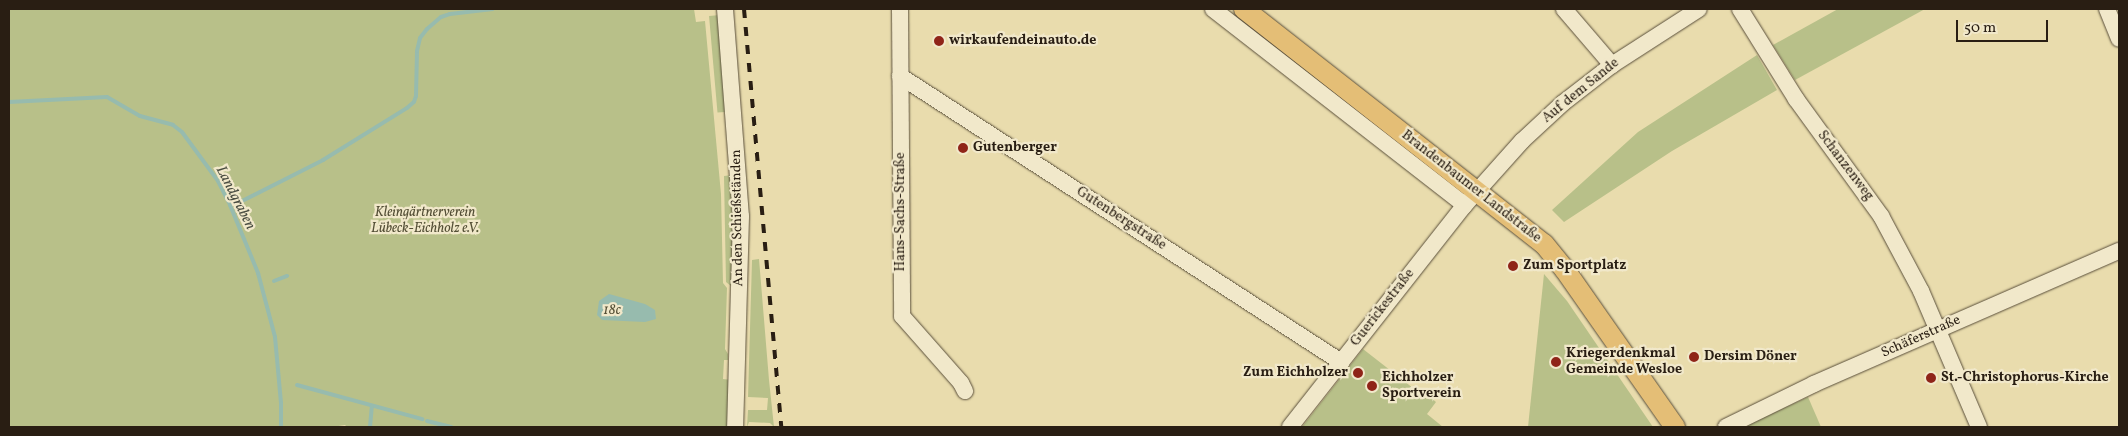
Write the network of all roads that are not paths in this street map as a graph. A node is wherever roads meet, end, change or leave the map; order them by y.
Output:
1 (725, 9) edge
2 (900, 9) edge
3 (1213, 9) edge
4 (1244, 9) edge
5 (1564, 9) edge
6 (1699, 9) edge
7 (1740, 9) edge
8 (2107, 9) edge
9 (2119, 39) edge
10 (1612, 65) junction
11 (900, 76) junction
12 (1471, 198) junction
13 (2119, 251) edge
14 (1937, 330) junction
15 (1341, 362) junction
16 (965, 392) dead end
17 (735, 427) edge
18 (1290, 427) edge
19 (1675, 427) edge
20 (1726, 427) edge
21 (1979, 427) edge

1 - 17 street, An den Schießständen
2 - 11 street, Hans-Sachs-Straße
3 - 12 street, Brandenbaumer Landstraße
4 - 12 main road, Brandenbaumer Landstraße
5 - 10 street
6 - 10 street, Auf dem Sande
7 - 14 street, Schanzenweg
8 - 9 street
10 - 12 street, Auf dem Sande
11 - 15 street, Gutenbergstraße
11 - 16 street, Hans-Sachs-Straße
12 - 15 street, Guerickestraße
12 - 19 main road, Brandenbaumer Landstraße
13 - 14 street, Schäferstraße
14 - 20 street, Schäferstraße
14 - 21 street, Schanzenweg
15 - 18 street, Guerickestraße

